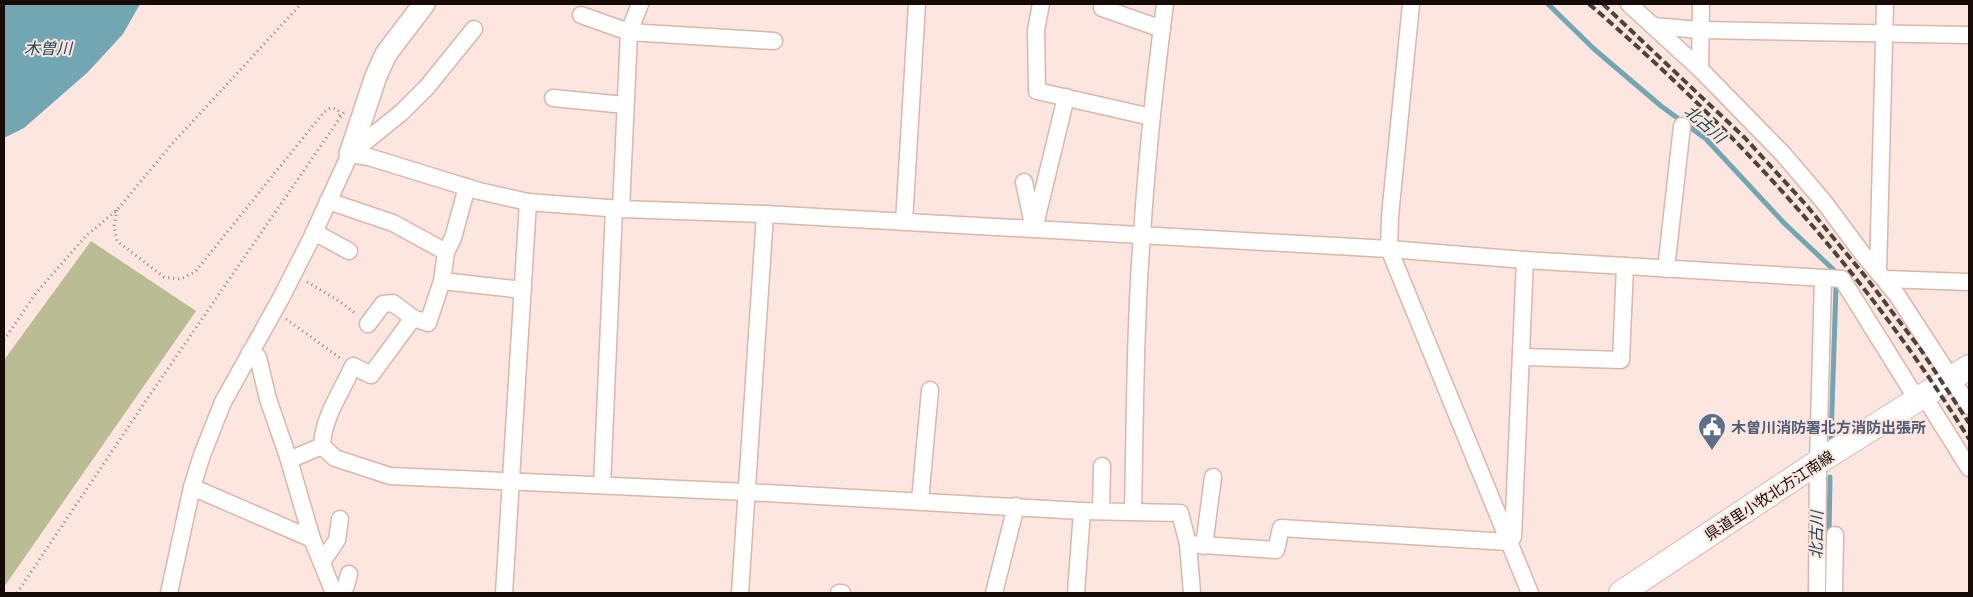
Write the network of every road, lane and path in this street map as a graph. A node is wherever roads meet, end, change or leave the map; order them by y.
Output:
1 (301, 4) edge
2 (424, 4) edge
3 (640, 4) edge
4 (917, 4) edge
5 (1041, 4) edge
6 (1165, 4) edge
7 (1411, 4) edge
8 (1629, 4) edge
9 (1700, 4) edge
10 (1885, 4) edge
11 (1102, 8) dead end
12 (581, 15) dead end
13 (1653, 26) junction
14 (474, 29) dead end
15 (1162, 29) junction
16 (1700, 30) junction
17 (629, 32) junction
18 (1884, 34) junction
19 (1969, 35) edge
20 (774, 41) dead end
21 (1700, 69) junction
22 (369, 97) junction
23 (1066, 97) junction
24 (553, 98) dead end
25 (626, 105) junction
26 (1151, 117) junction
27 (338, 121) junction
28 (1682, 126) dead end
29 (350, 154) junction
30 (1024, 182) dead end
31 (467, 187) junction
32 (328, 201) junction
33 (528, 202) junction
34 (617, 209) junction
35 (118, 210) junction
36 (765, 214) junction
37 (904, 222) junction
38 (1034, 229) junction
39 (314, 232) junction
40 (1142, 235) junction
41 (1389, 249) junction
42 (349, 251) dead end
43 (446, 252) junction
44 (1525, 260) junction
45 (1625, 266) junction
46 (1666, 268) junction
47 (293, 273) junction
48 (1881, 275) junction
49 (1823, 278) junction
50 (442, 281) junction
51 (1969, 282) edge
52 (523, 290) junction
53 (274, 310) junction
54 (413, 318) junction
55 (368, 324) joint
56 (4, 340) edge
57 (250, 352) junction
58 (1521, 357) junction
59 (353, 366) junction
60 (1960, 372) edge
61 (930, 390) dead end
62 (1921, 399) junction
63 (1969, 406) edge
64 (322, 446) junction
65 (289, 460) junction
66 (1818, 462) junction
67 (1102, 466) dead end
68 (1969, 468) edge
69 (1213, 477) dead end
70 (512, 481) junction
71 (602, 485) junction
72 (192, 487) junction
73 (747, 492) junction
74 (920, 501) junction
75 (1016, 506) junction
76 (1082, 511) junction
77 (1101, 511) junction
78 (1133, 512) junction
79 (340, 519) dead end
80 (1835, 535) dead end
81 (312, 539) junction
82 (1508, 542) junction
83 (1196, 545) junction
84 (322, 562) junction
85 (349, 574) dead end
86 (1641, 586) edge
87 (17, 593) edge
88 (169, 593) edge
89 (336, 593) edge
90 (504, 593) edge
91 (740, 593) edge
92 (994, 593) edge
93 (1076, 593) edge
94 (1192, 593) edge
95 (1530, 593) edge
96 (1620, 593) edge
97 (1817, 593) edge
98 (1834, 593) edge

1 - 35 path
2 - 22 street
3 - 17 street
4 - 37 street
5 - 23 street
6 - 15 street
7 - 41 street
8 - 13 street
9 - 16 street
10 - 18 street
11 - 15 street
12 - 17 street
13 - 16 street
13 - 21 street
14 - 29 street
15 - 26 street
16 - 18 street
16 - 21 street
17 - 20 street
17 - 25 street
18 - 19 street
18 - 48 street
21 - 48 street
22 - 27 path
22 - 29 street
23 - 26 street
23 - 38 street
24 - 25 street
25 - 34 street
26 - 40 street
27 - 35 path
27 - 87 path
28 - 46 street
29 - 31 street
29 - 32 street
30 - 38 street
31 - 33 street
31 - 43 street
32 - 39 street
32 - 43 street
33 - 34 street
33 - 52 street
34 - 36 street
34 - 71 street
35 - 56 path
36 - 37 street
36 - 73 street
37 - 38 street
38 - 40 street
39 - 42 street
39 - 47 street
40 - 41 street
40 - 78 street
41 - 44 street
41 - 82 street
43 - 50 street
44 - 45 street
44 - 58 street
45 - 46 street
45 - 58 street
46 - 49 street
47 - 53 street
47 - 55 path
48 - 51 street
48 - 60 street
49 - 62 street
49 - 66 street
50 - 52 street
50 - 54 street
52 - 70 street
53 - 57 street
53 - 59 path
54 - 55 street
54 - 59 street
57 - 65 street
57 - 72 street
58 - 82 street
59 - 64 street
60 - 62 main road, 県道里小牧北方江南線
60 - 63 street
61 - 74 street
62 - 66 main road, 県道里小牧北方江南線
62 - 68 street
64 - 65 street
64 - 70 street
65 - 81 street
66 - 86 main road, 県道里小牧北方江南線
66 - 97 street
67 - 77 street
69 - 83 street
70 - 71 street
70 - 90 street
71 - 73 street
72 - 81 street
72 - 88 street
73 - 74 street
73 - 91 street
74 - 75 street
75 - 76 street
75 - 92 street
76 - 77 street
76 - 93 street
77 - 78 street
78 - 83 street
79 - 84 street
80 - 98 street
81 - 84 street
82 - 83 street
82 - 95 street
83 - 94 street
84 - 89 street
85 - 89 street
86 - 96 main road, 県道里小牧北方江南線

